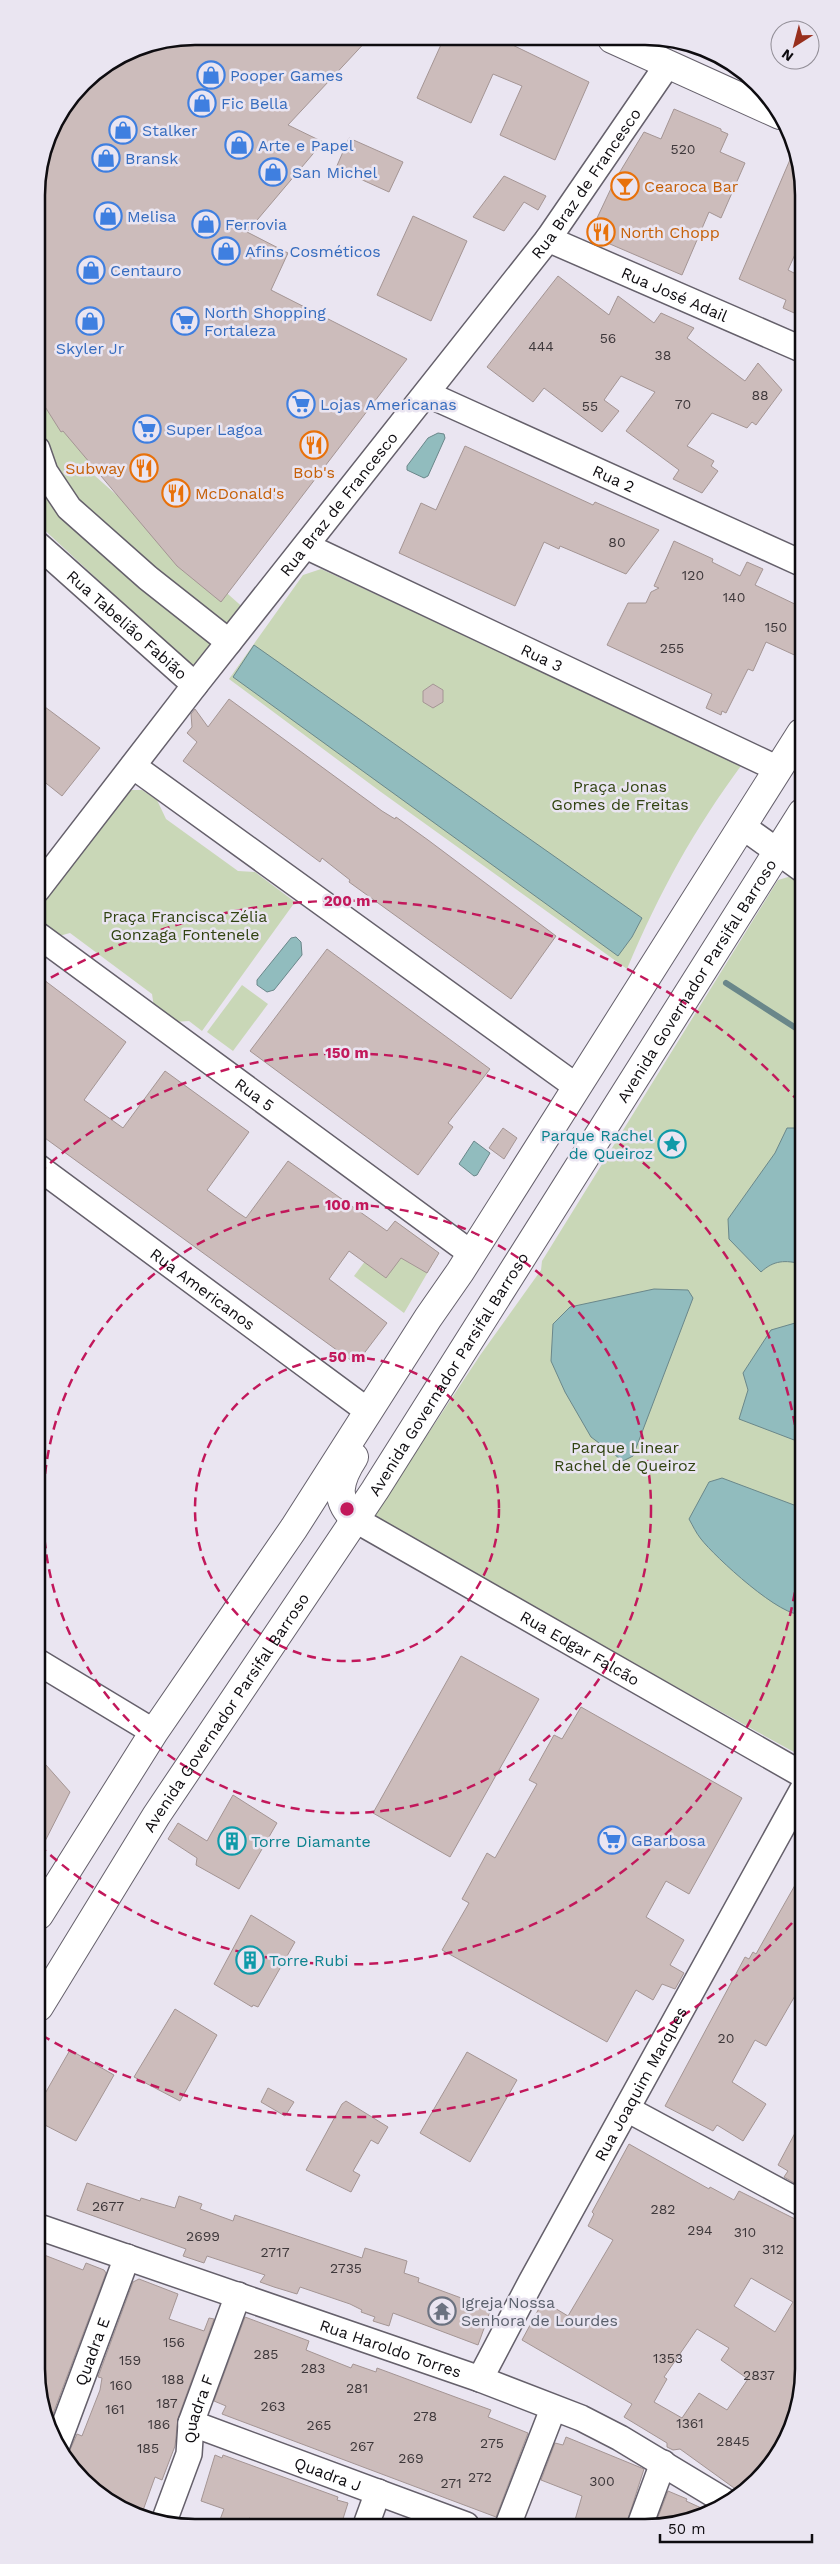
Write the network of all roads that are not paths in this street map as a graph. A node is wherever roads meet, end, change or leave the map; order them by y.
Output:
1 (625, 45) edge
2 (668, 64) junction
3 (768, 110) edge
4 (548, 239) junction
5 (795, 346) edge
6 (427, 394) junction
7 (45, 472) edge
8 (306, 546) junction
9 (45, 551) edge
10 (795, 561) edge
11 (229, 642) junction
12 (195, 685) junction
13 (795, 743) edge
14 (133, 766) junction
15 (778, 770) junction
16 (795, 823) edge
17 (742, 826) junction
18 (776, 851) junction
19 (795, 864) edge
20 (45, 881) edge
21 (45, 940) edge
22 (577, 1087) junction
23 (45, 1172) edge
24 (466, 1263) junction
25 (368, 1411) junction
26 (356, 1520) junction
27 (45, 1666) edge
28 (154, 1732) junction
29 (795, 1770) edge
30 (795, 1804) edge
31 (45, 1905) edge
32 (45, 1996) edge
33 (627, 2108) junction
34 (795, 2200) edge
35 (45, 2229) edge
36 (127, 2257) junction
37 (238, 2295) junction
38 (480, 2379) junction
39 (553, 2409) junction
40 (191, 2423) junction
41 (60, 2436) edge
42 (663, 2463) junction
43 (378, 2492) junction
44 (721, 2499) edge
45 (166, 2516) edge
46 (368, 2519) edge
47 (450, 2519) edge
48 (510, 2519) edge
49 (642, 2519) edge

1 - 2 main road
2 - 3 main road
2 - 4 street, Rua Braz de Francesco
4 - 5 street, Rua José Adail
4 - 6 street, Rua Braz de Francesco
6 - 8 street, Rua Braz de Francesco
6 - 10 street, Rua 2
7 - 11 street
8 - 11 street, Rua Braz de Francesco
8 - 15 street, Rua 3
9 - 12 street, Rua Tabelião Fabião
11 - 12 street, Rua Braz de Francesco
12 - 14 street, Rua Braz de Francesco
13 - 15 main road
14 - 20 street, Rua Braz de Francesco
14 - 22 street
15 - 17 main road
16 - 18 main road, Avenida Governador Parsifal Barroso
17 - 18 street
17 - 22 main road
18 - 19 street
18 - 26 main road, Avenida Governador Parsifal Barroso
21 - 24 street, Rua 5
22 - 24 main road
23 - 25 street, Rua Americanos
24 - 25 main road
24 - 26 main road
25 - 28 main road
26 - 29 street, Rua Edgar Falcão
26 - 32 main road, Avenida Governador Parsifal Barroso
27 - 28 street
28 - 31 main road
30 - 33 street, Rua Joaquim Marques
33 - 34 street
33 - 38 street, Rua Joaquim Marques
35 - 36 street, Rua Haroldo Torres
36 - 37 street, Rua Haroldo Torres
36 - 41 street, Quadra E
37 - 38 street, Rua Haroldo Torres
37 - 40 street, Quadra F
38 - 39 street, Rua Haroldo Torres
39 - 42 street, Rua Haroldo Torres
39 - 48 street
40 - 43 street, Quadra J
40 - 45 street, Quadra F
42 - 44 street, Rua Haroldo Torres
42 - 49 street
43 - 46 street
43 - 47 street, Quadra J

